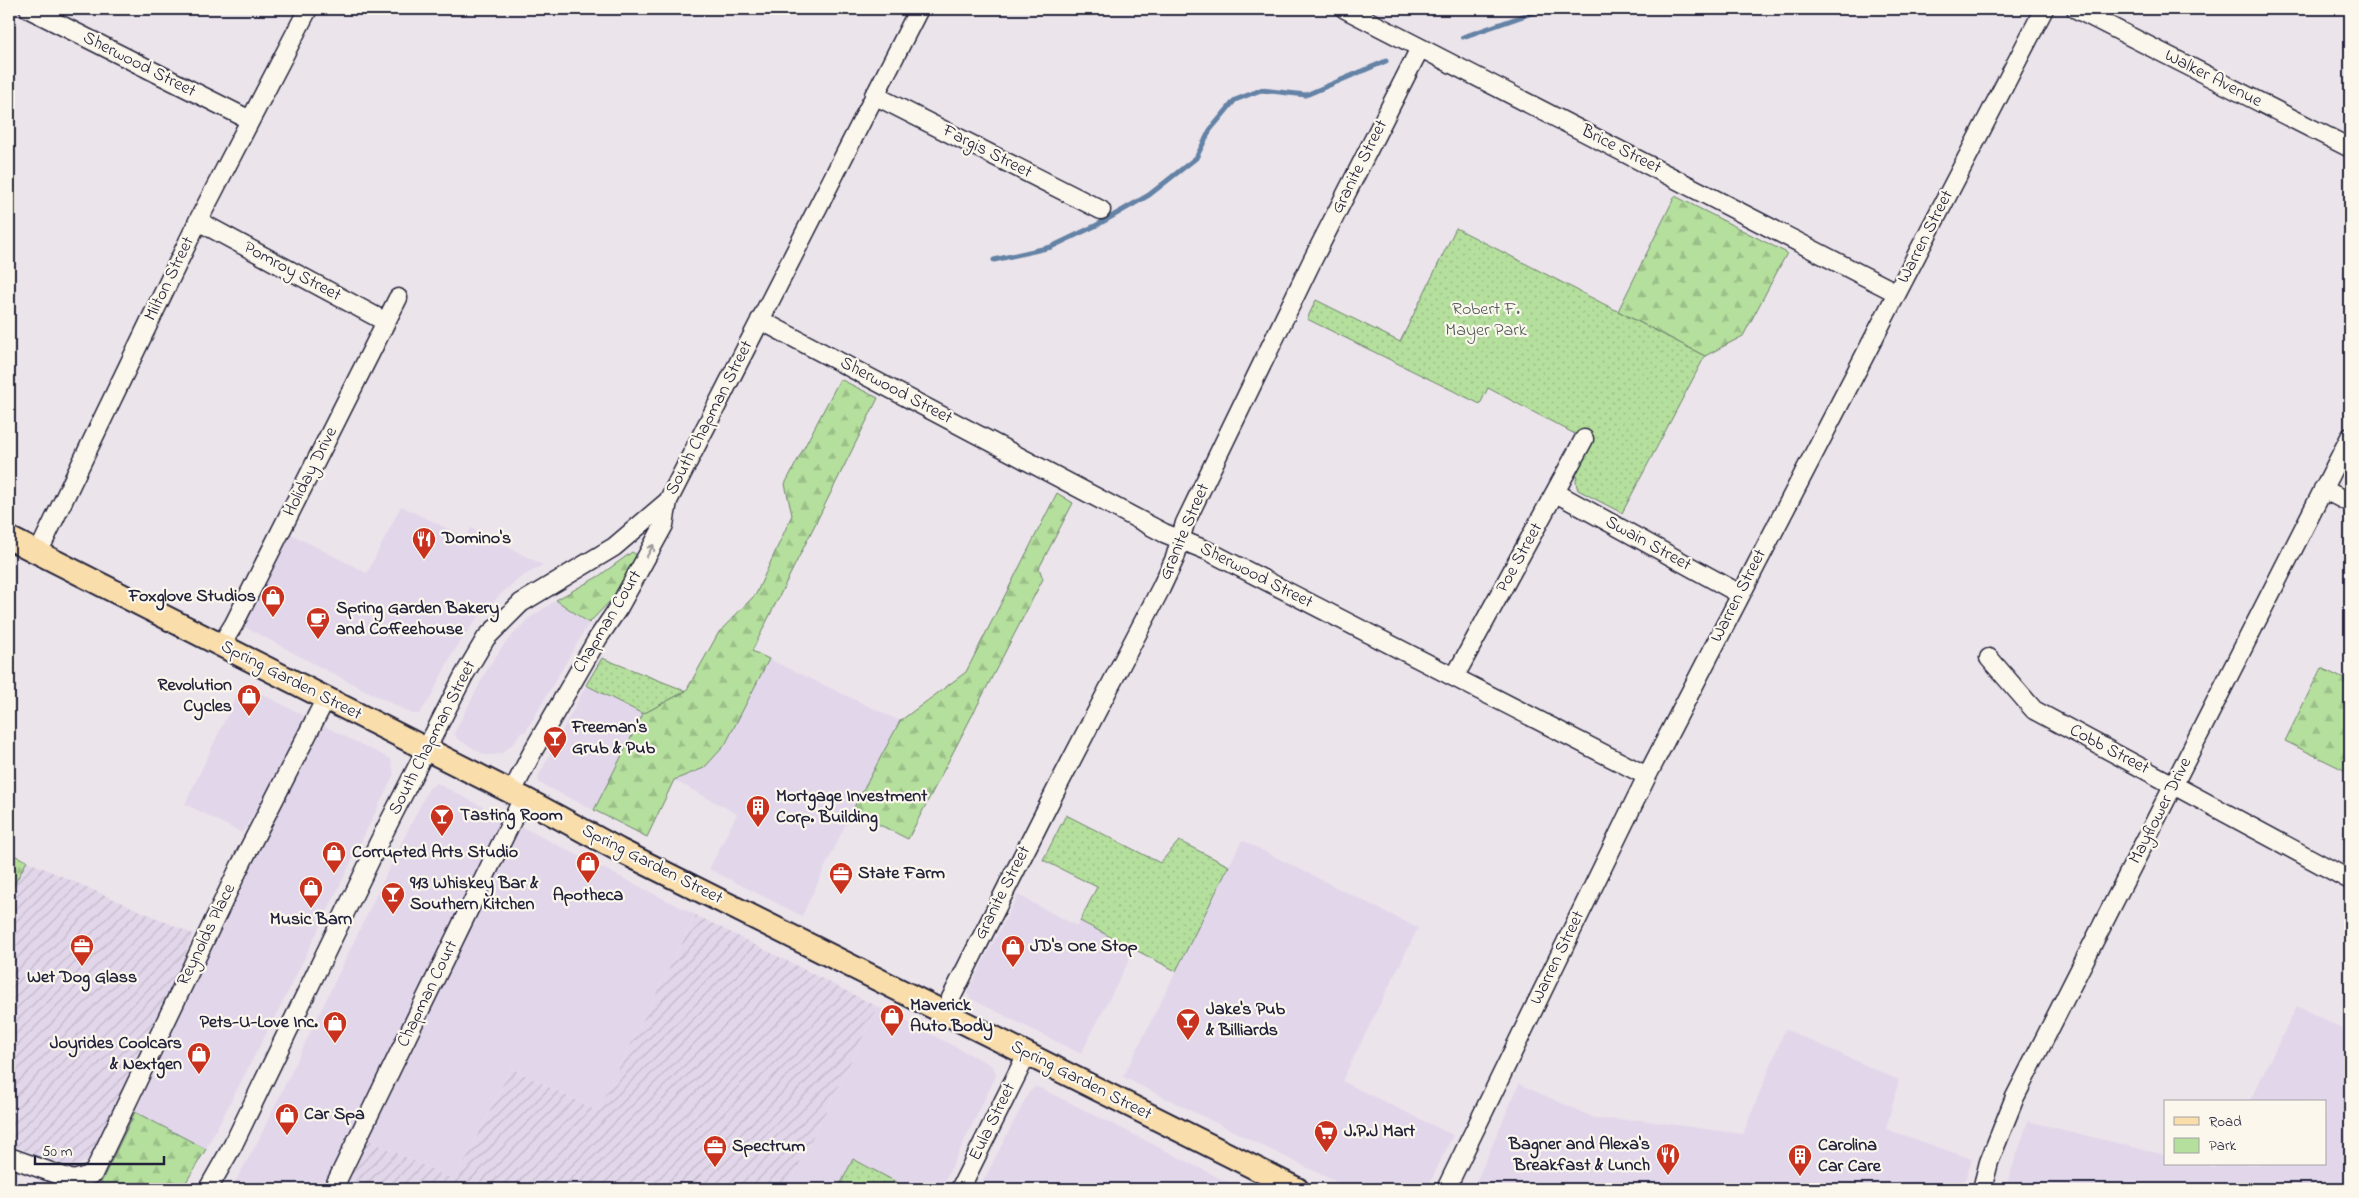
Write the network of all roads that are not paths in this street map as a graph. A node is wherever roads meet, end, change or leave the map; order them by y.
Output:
1 (28, 9) edge
2 (308, 9) edge
3 (919, 9) edge
4 (1345, 9) edge
5 (2044, 9) edge
6 (2076, 9) edge
7 (1420, 48) junction
8 (874, 95) junction
9 (250, 120) junction
10 (2350, 148) edge
11 (1101, 210) dead end
12 (198, 221) junction
13 (1896, 293) junction
14 (398, 298) dead end
15 (760, 320) junction
16 (386, 322) junction
17 (2350, 437) edge
18 (1584, 439) dead end
19 (2323, 489) junction
20 (1556, 493) junction
21 (668, 501) junction
22 (2350, 502) edge
23 (9, 538) edge
24 (1181, 540) junction
25 (38, 553) junction
26 (1740, 594) junction
27 (221, 645) junction
28 (1989, 658) dead end
29 (1454, 676) junction
30 (326, 698) junction
31 (426, 749) junction
32 (1647, 776) junction
33 (2174, 785) junction
34 (518, 795) junction
35 (2350, 880) edge
36 (944, 1012) junction
37 (1028, 1054) junction
38 (9, 1157) edge
39 (208, 1189) edge
40 (333, 1189) edge
41 (960, 1189) edge
42 (1297, 1189) edge
43 (1446, 1189) edge
44 (1982, 1189) edge

1 - 9 street, Sherwood Street
2 - 9 street, Milton Street
3 - 8 street, South Chapman Street
4 - 7 street, Brice Street
5 - 13 street, Warren Street
6 - 10 street, Walker Avenue
7 - 13 street, Brice Street
7 - 24 street, Granite Street
8 - 11 street, Fargis Street
8 - 15 street, South Chapman Street
9 - 12 street, Milton Street
12 - 16 street, Pomroy Street
12 - 25 street, Milton Street
13 - 26 street, Warren Street
14 - 16 street, Holiday Drive
15 - 21 street, South Chapman Street
15 - 24 street, Sherwood Street
16 - 27 street, Holiday Drive
17 - 19 street, Mayflower Drive
18 - 20 street, Poe Street
19 - 22 street
19 - 33 street, Mayflower Drive
20 - 26 street, Swain Street
20 - 29 street, Poe Street
21 - 31 street, South Chapman Street
34 -> 21 street, Chapman Court
23 - 25 main road, Spring Garden Street
24 - 29 street, Sherwood Street
24 - 36 street, Granite Street
25 - 27 main road, Spring Garden Street
26 - 32 street, Warren Street
27 - 30 main road, Spring Garden Street
28 - 33 street, Cobb Street
29 - 32 street, Sherwood Street
30 - 31 main road, Spring Garden Street
30 - 38 street, Reynolds Place
31 - 34 main road, Spring Garden Street
31 - 39 street, South Chapman Street
32 - 43 street, Warren Street
33 - 35 street, Cobb Street
33 - 44 street, Mayflower Drive
34 - 36 main road, Spring Garden Street
34 - 40 street, Chapman Court
36 - 37 main road, Spring Garden Street
37 - 41 street, Eula Street
37 - 42 main road, Spring Garden Street

